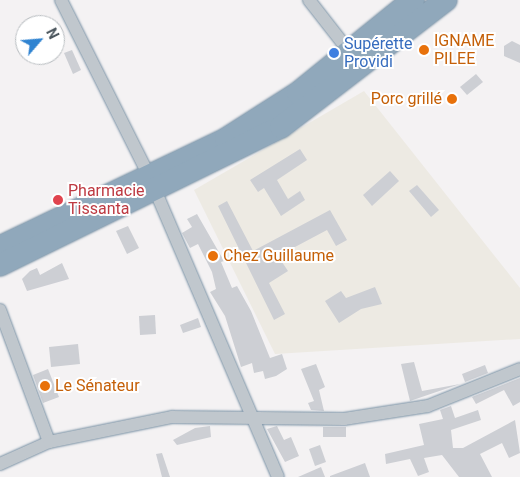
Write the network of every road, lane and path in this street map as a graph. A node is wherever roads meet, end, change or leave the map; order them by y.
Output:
1 (60, 0) edge
2 (308, 0) edge
3 (413, 0) edge
4 (446, 0) edge
5 (355, 60) junction
6 (153, 184) junction
7 (33, 241) junction
8 (0, 247) edge
9 (0, 265) edge
10 (0, 310) edge
11 (520, 369) edge
12 (251, 417) junction
13 (49, 442) junction
14 (0, 464) edge
15 (278, 477) edge

1 - 6 street
2 - 5 street
3 - 5 highway
4 - 5 highway
5 - 6 highway
6 - 7 highway
6 - 12 street
7 - 8 highway
7 - 9 highway
10 - 13 street
11 - 12 street
12 - 13 street
12 - 15 street
13 - 14 street

